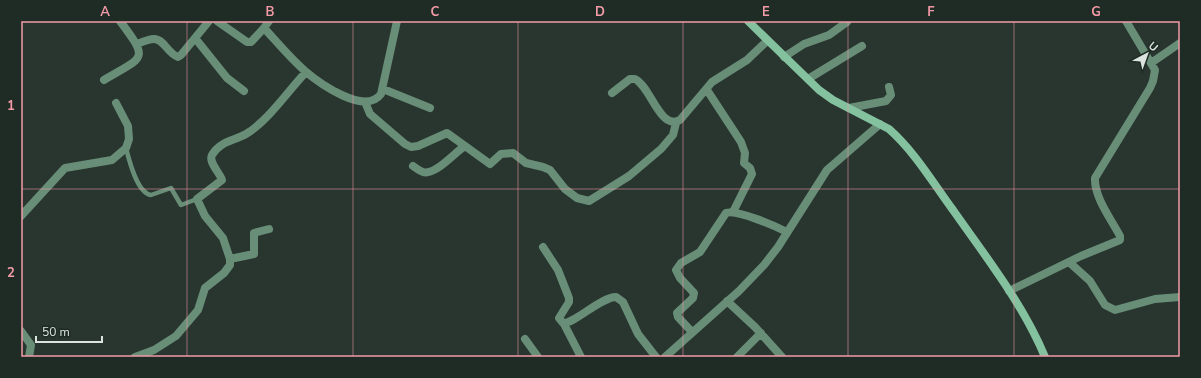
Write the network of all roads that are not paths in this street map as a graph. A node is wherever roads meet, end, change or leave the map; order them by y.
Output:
1 (120, 21) edge
2 (209, 21) edge
3 (217, 21) edge
4 (269, 21) edge
5 (397, 21) edge
6 (748, 21) edge
7 (1126, 21) edge
8 (847, 22) dead end
9 (264, 28) junction
10 (195, 38) junction
11 (767, 41) junction
12 (1180, 43) edge
13 (138, 44) junction
14 (862, 46) dead end
15 (784, 57) junction
16 (1151, 63) junction
17 (306, 72) junction
18 (808, 79) junction
19 (104, 80) dead end
20 (889, 86) dead end
21 (383, 89) junction
22 (706, 90) junction
23 (244, 91) dead end
24 (612, 93) dead end
25 (365, 102) junction
26 (116, 104) dead end
27 (430, 108) dead end
28 (849, 108) junction
29 (676, 123) junction
30 (880, 124) junction
31 (465, 146) junction
32 (126, 148) junction
33 (412, 166) dead end
34 (198, 199) junction
35 (733, 212) junction
36 (21, 216) edge
37 (269, 229) dead end
38 (787, 232) junction
39 (543, 247) dead end
40 (230, 259) junction
41 (1069, 262) junction
42 (1009, 291) junction
43 (1180, 297) edge
44 (727, 301) junction
45 (564, 324) junction
46 (21, 331) edge
47 (692, 332) junction
48 (761, 333) junction
49 (525, 340) dead end
50 (29, 357) edge
51 (135, 357) edge
52 (538, 357) edge
53 (581, 357) edge
54 (656, 357) edge
55 (665, 357) edge
56 (738, 357) edge
57 (782, 357) edge
58 (1045, 357) edge

1 - 13 street
2 - 10 street
3 - 9 street
4 - 9 street
5 - 21 street
6 - 11 street
7 - 16 street
8 - 15 street
9 - 17 street
10 - 13 street
10 - 23 street
11 - 15 street
11 - 22 street
12 - 16 street
13 - 19 street
14 - 18 street
15 - 18 street
16 - 41 street
17 - 25 street
17 - 34 street
18 - 28 street
20 - 28 street
21 - 25 street
21 - 27 street
22 - 29 street
22 - 35 street
24 - 29 street
25 - 31 street
26 - 32 street
28 - 30 street
29 - 31 street
30 - 38 street
30 - 42 street
31 - 33 street
32 - 34 lane
32 - 36 street
34 - 40 street
35 - 38 street
35 - 47 street
37 - 40 street
38 - 44 street
39 - 45 street
40 - 51 street
41 - 42 street
41 - 43 street
42 - 58 street
44 - 47 street
44 - 48 street
45 - 53 street
45 - 54 street
46 - 50 street
47 - 55 street
48 - 56 street
48 - 57 street
49 - 52 street

